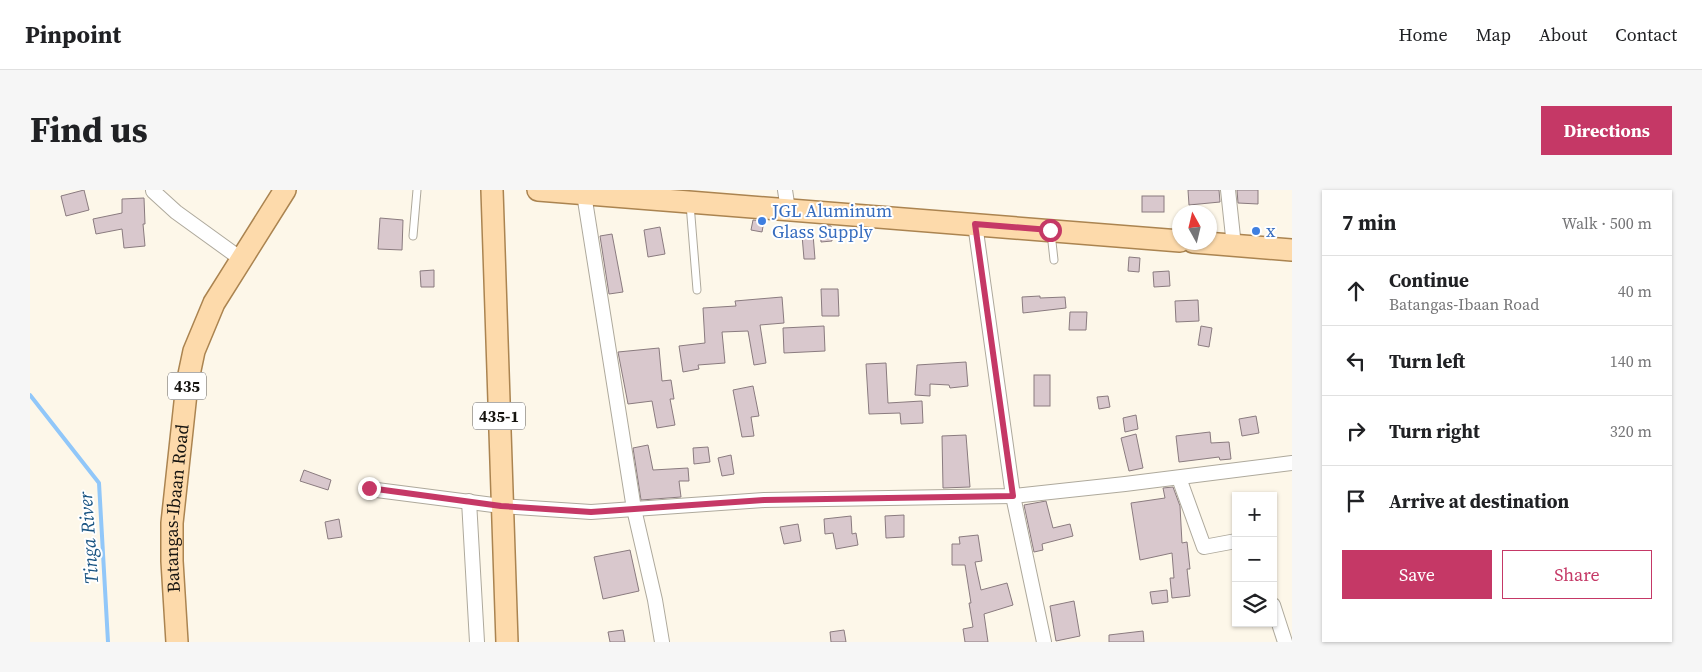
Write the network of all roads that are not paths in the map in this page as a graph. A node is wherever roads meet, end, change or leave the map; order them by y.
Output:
1 (285, 190) edge
2 (417, 190) edge
3 (492, 190) edge
4 (538, 190) edge
5 (1228, 190) edge
6 (153, 191) edge
7 (584, 194) junction
8 (786, 200) edge
9 (690, 202) junction
10 (975, 224) junction
11 (1050, 230) junction
12 (413, 236) dead end
13 (1172, 240) edge
14 (1217, 244) edge
15 (1234, 246) junction
16 (1292, 250) edge
17 (242, 259) junction
18 (1054, 260) dead end
19 (697, 290) dead end
20 (1292, 463) edge
21 (1179, 478) junction
22 (369, 488) dead end
23 (1013, 496) junction
24 (469, 501) junction
25 (501, 506) junction
26 (634, 509) junction
27 (1232, 542) edge
28 (1277, 617) edge
29 (177, 642) edge
30 (477, 642) edge
31 (507, 642) edge
32 (662, 642) edge
33 (1044, 642) edge
34 (1285, 642) edge

1 - 17 main road, Batangas-Ibaan Road / 435
2 - 12 lane
3 - 25 main road, 435-1
4 - 7 main road
5 - 15 street
6 - 17 street
7 - 9 main road
7 - 26 street
8 - 9 main road
8 - 10 main road
9 - 19 lane
10 - 11 main road
10 - 23 street
11 - 13 main road
11 - 18 lane
14 - 15 main road
15 - 16 main road
17 - 29 main road, Batangas-Ibaan Road / 435
20 - 21 street
21 - 23 street
21 - 27 street
22 - 24 street
23 - 26 street
23 - 33 street
24 - 25 street
24 - 30 street
25 - 26 street
25 - 31 main road, 435-1
26 - 32 street
28 - 34 street

